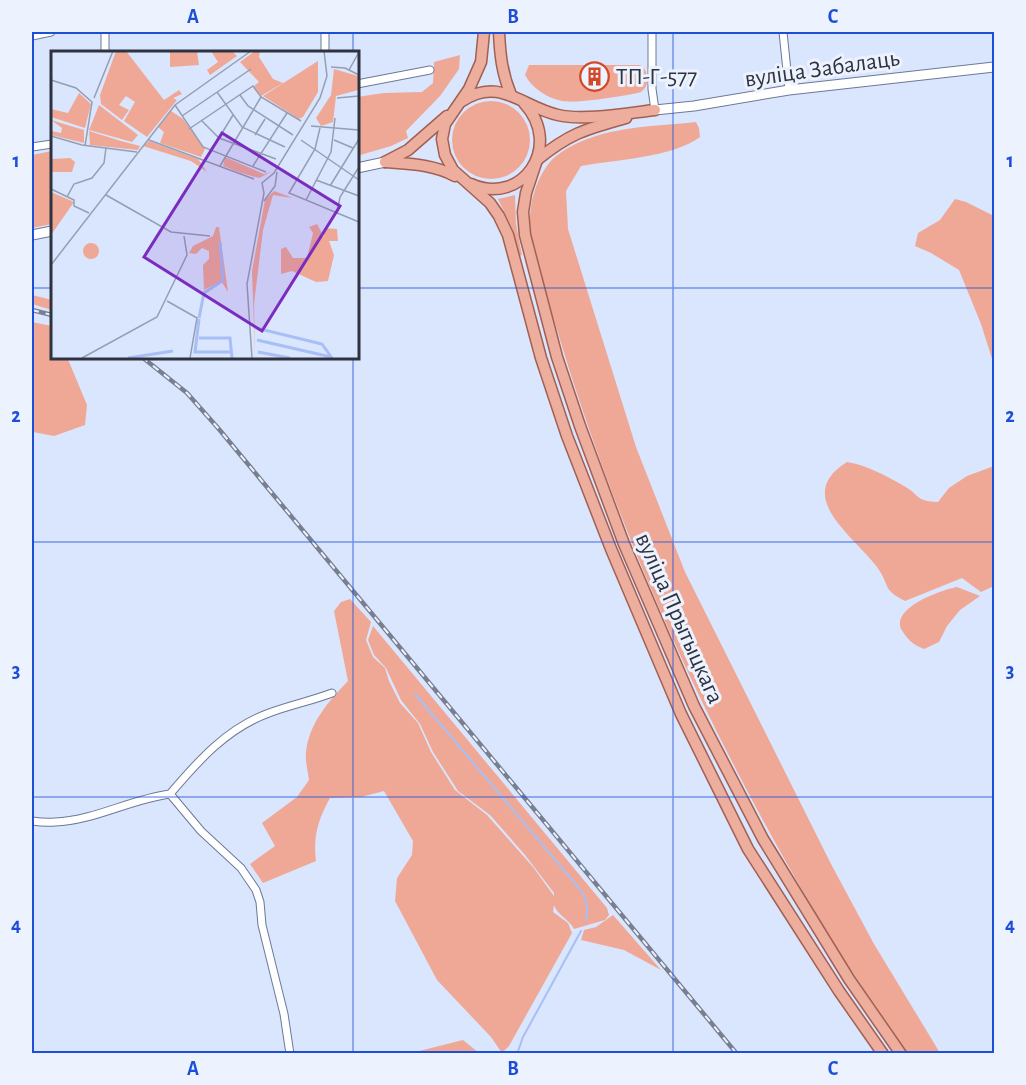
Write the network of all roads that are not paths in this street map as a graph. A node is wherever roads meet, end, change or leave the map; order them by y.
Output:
1 (51, 32) edge
2 (105, 32) edge
3 (326, 32) edge
4 (484, 32) edge
5 (499, 32) edge
6 (652, 32) edge
7 (783, 32) edge
8 (32, 36) edge
9 (105, 51) edge
10 (325, 51) edge
11 (994, 67) edge
12 (430, 70) dead end
13 (358, 84) edge
14 (789, 90) junction
15 (511, 95) junction
16 (454, 108) junction
17 (655, 111) junction
18 (51, 144) edge
19 (32, 147) edge
20 (537, 160) junction
21 (385, 162) junction
22 (358, 168) edge
23 (465, 182) junction
24 (51, 231) edge
25 (32, 235) edge
26 (332, 693) dead end
27 (170, 795) junction
28 (32, 821) edge
29 (290, 1053) edge
30 (883, 1053) edge
31 (901, 1053) edge

1 - 8 street
2 - 9 street
3 - 10 street
4 - 16 main road
5 - 15 main road
6 - 17 street
7 - 14 street
11 - 14 street, вуліца Забалаць
12 - 13 street
14 - 17 street, вуліца Забалаць
15 - 16 main road
15 - 17 main road
15 - 20 main road
16 - 21 main road
16 - 23 main road
17 - 20 main road
18 - 19 street
20 - 23 main road
20 - 31 main road, вуліца Прытыцкага
21 - 22 street
21 - 23 main road
23 - 30 main road, вуліца Прытыцкага
24 - 25 street
26 - 27 street
27 - 28 street
27 - 29 street

